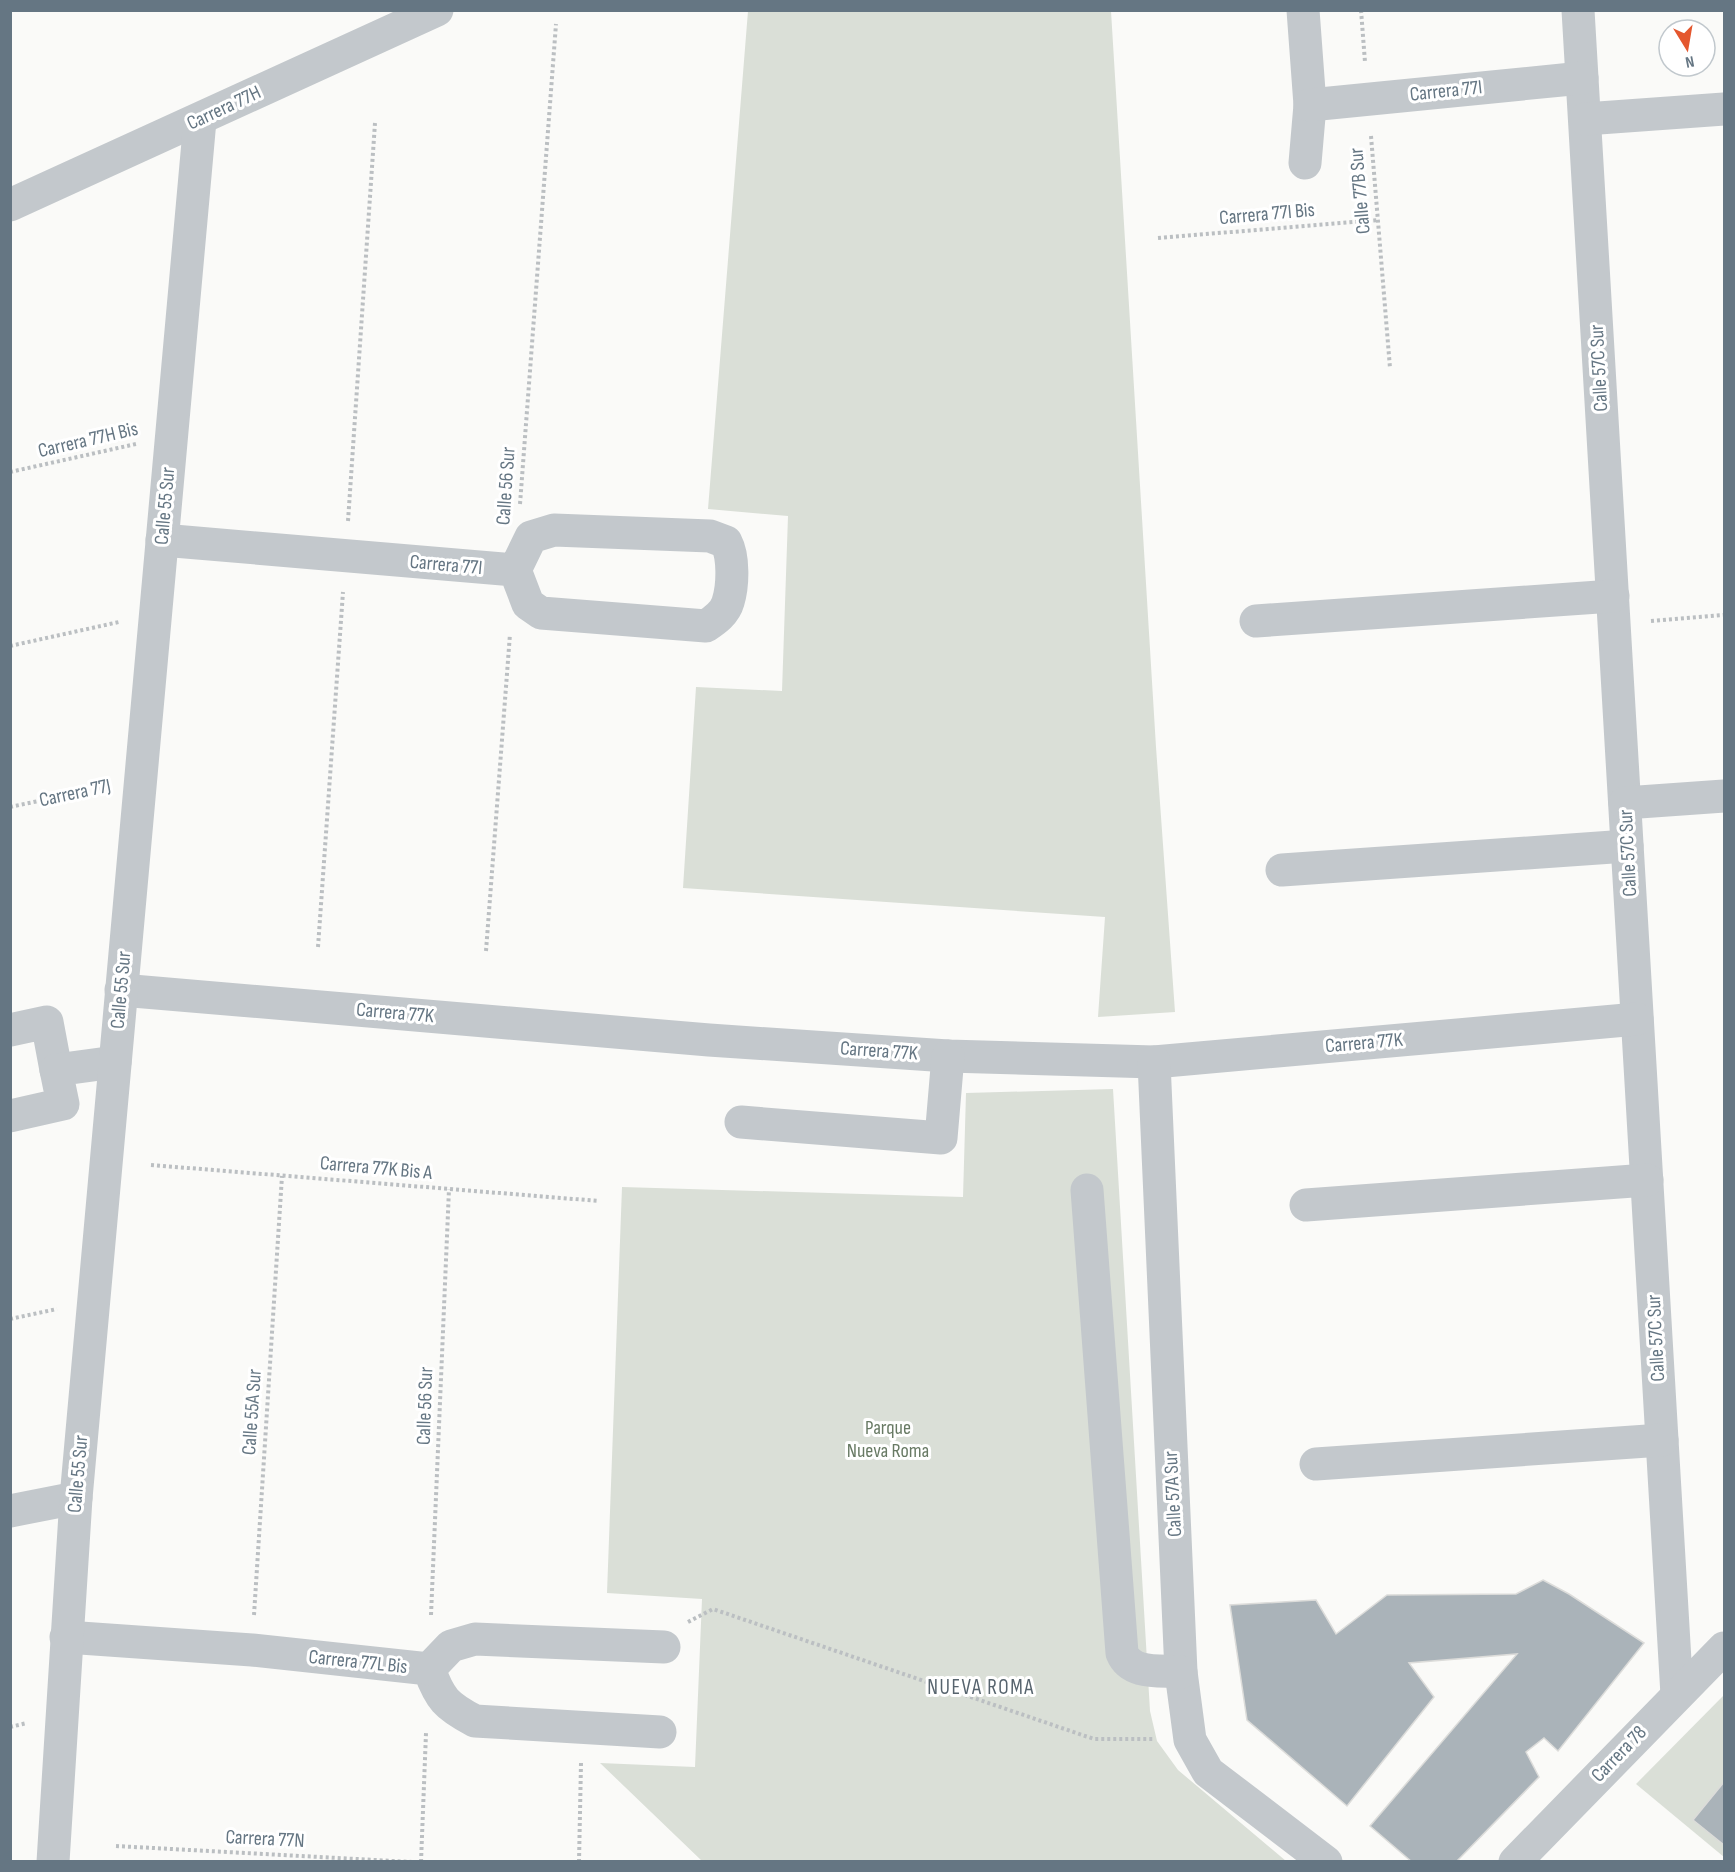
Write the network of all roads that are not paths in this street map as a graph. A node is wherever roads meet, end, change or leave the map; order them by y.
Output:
1 (437, 10) edge
2 (1303, 10) edge
3 (1578, 10) edge
4 (1582, 78) junction
5 (1310, 105) junction
6 (1725, 109) edge
7 (1585, 119) junction
8 (200, 120) junction
9 (1305, 164) dead end
10 (10, 205) edge
11 (162, 540) junction
12 (514, 570) junction
13 (1614, 610) junction
14 (1256, 621) dead end
15 (1725, 796) edge
16 (1624, 803) junction
17 (1627, 846) junction
18 (1282, 870) dead end
19 (121, 990) junction
20 (1637, 1019) junction
21 (10, 1030) edge
22 (948, 1056) junction
23 (115, 1062) junction
24 (1154, 1062) junction
25 (56, 1070) junction
26 (10, 1116) edge
27 (741, 1122) dead end
28 (1647, 1179) junction
29 (1087, 1190) dead end
30 (1306, 1205) dead end
31 (1662, 1440) junction
32 (1316, 1464) dead end
33 (76, 1498) junction
34 (10, 1511) edge
35 (66, 1637) junction
36 (664, 1647) road end
37 (1725, 1648) edge
38 (429, 1670) junction
39 (1181, 1672) junction
40 (1677, 1695) junction
41 (660, 1732) dead end
42 (53, 1862) edge
43 (1326, 1862) edge
44 (1515, 1862) edge

1 - 8 street, Carrera 77H
2 - 5 street
3 - 4 street, Calle 57C Sur
4 - 5 street, Carrera 77I
4 - 7 street, Calle 57C Sur
5 - 9 street
6 - 7 street
7 - 13 street, Calle 57C Sur
8 - 10 street, Carrera 77H
8 - 11 street, Calle 55 Sur
11 - 12 street, Carrera 77I
11 - 19 street, Calle 55 Sur
12 - 12 street
13 - 14 street
13 - 16 street, Calle 57C Sur
15 - 16 street
16 - 17 street, Calle 57C Sur
17 - 18 street
17 - 20 street, Calle 57C Sur
19 - 22 street, Carrera 77K
19 - 23 street, Calle 55 Sur
20 - 24 street, Carrera 77K
20 - 28 street, Calle 57C Sur
21 - 25 street
22 - 24 street, Carrera 77K
22 - 27 street
23 - 25 street
23 - 33 street, Calle 55 Sur
24 - 39 street, Calle 57A Sur
25 - 26 street
28 - 30 street
28 - 31 street, Calle 57C Sur
29 - 39 street
31 - 32 street
31 - 40 street, Calle 57C Sur
33 - 34 street
33 - 35 street, Calle 55 Sur
35 - 38 street, Carrera 77L Bis
35 - 42 street, Calle 55 Sur
36 - 38 street
37 - 40 street, Carrera 78
38 - 41 street, Carrera 77L Bis
39 - 43 street, Calle 57A Sur
40 - 44 street, Carrera 78

